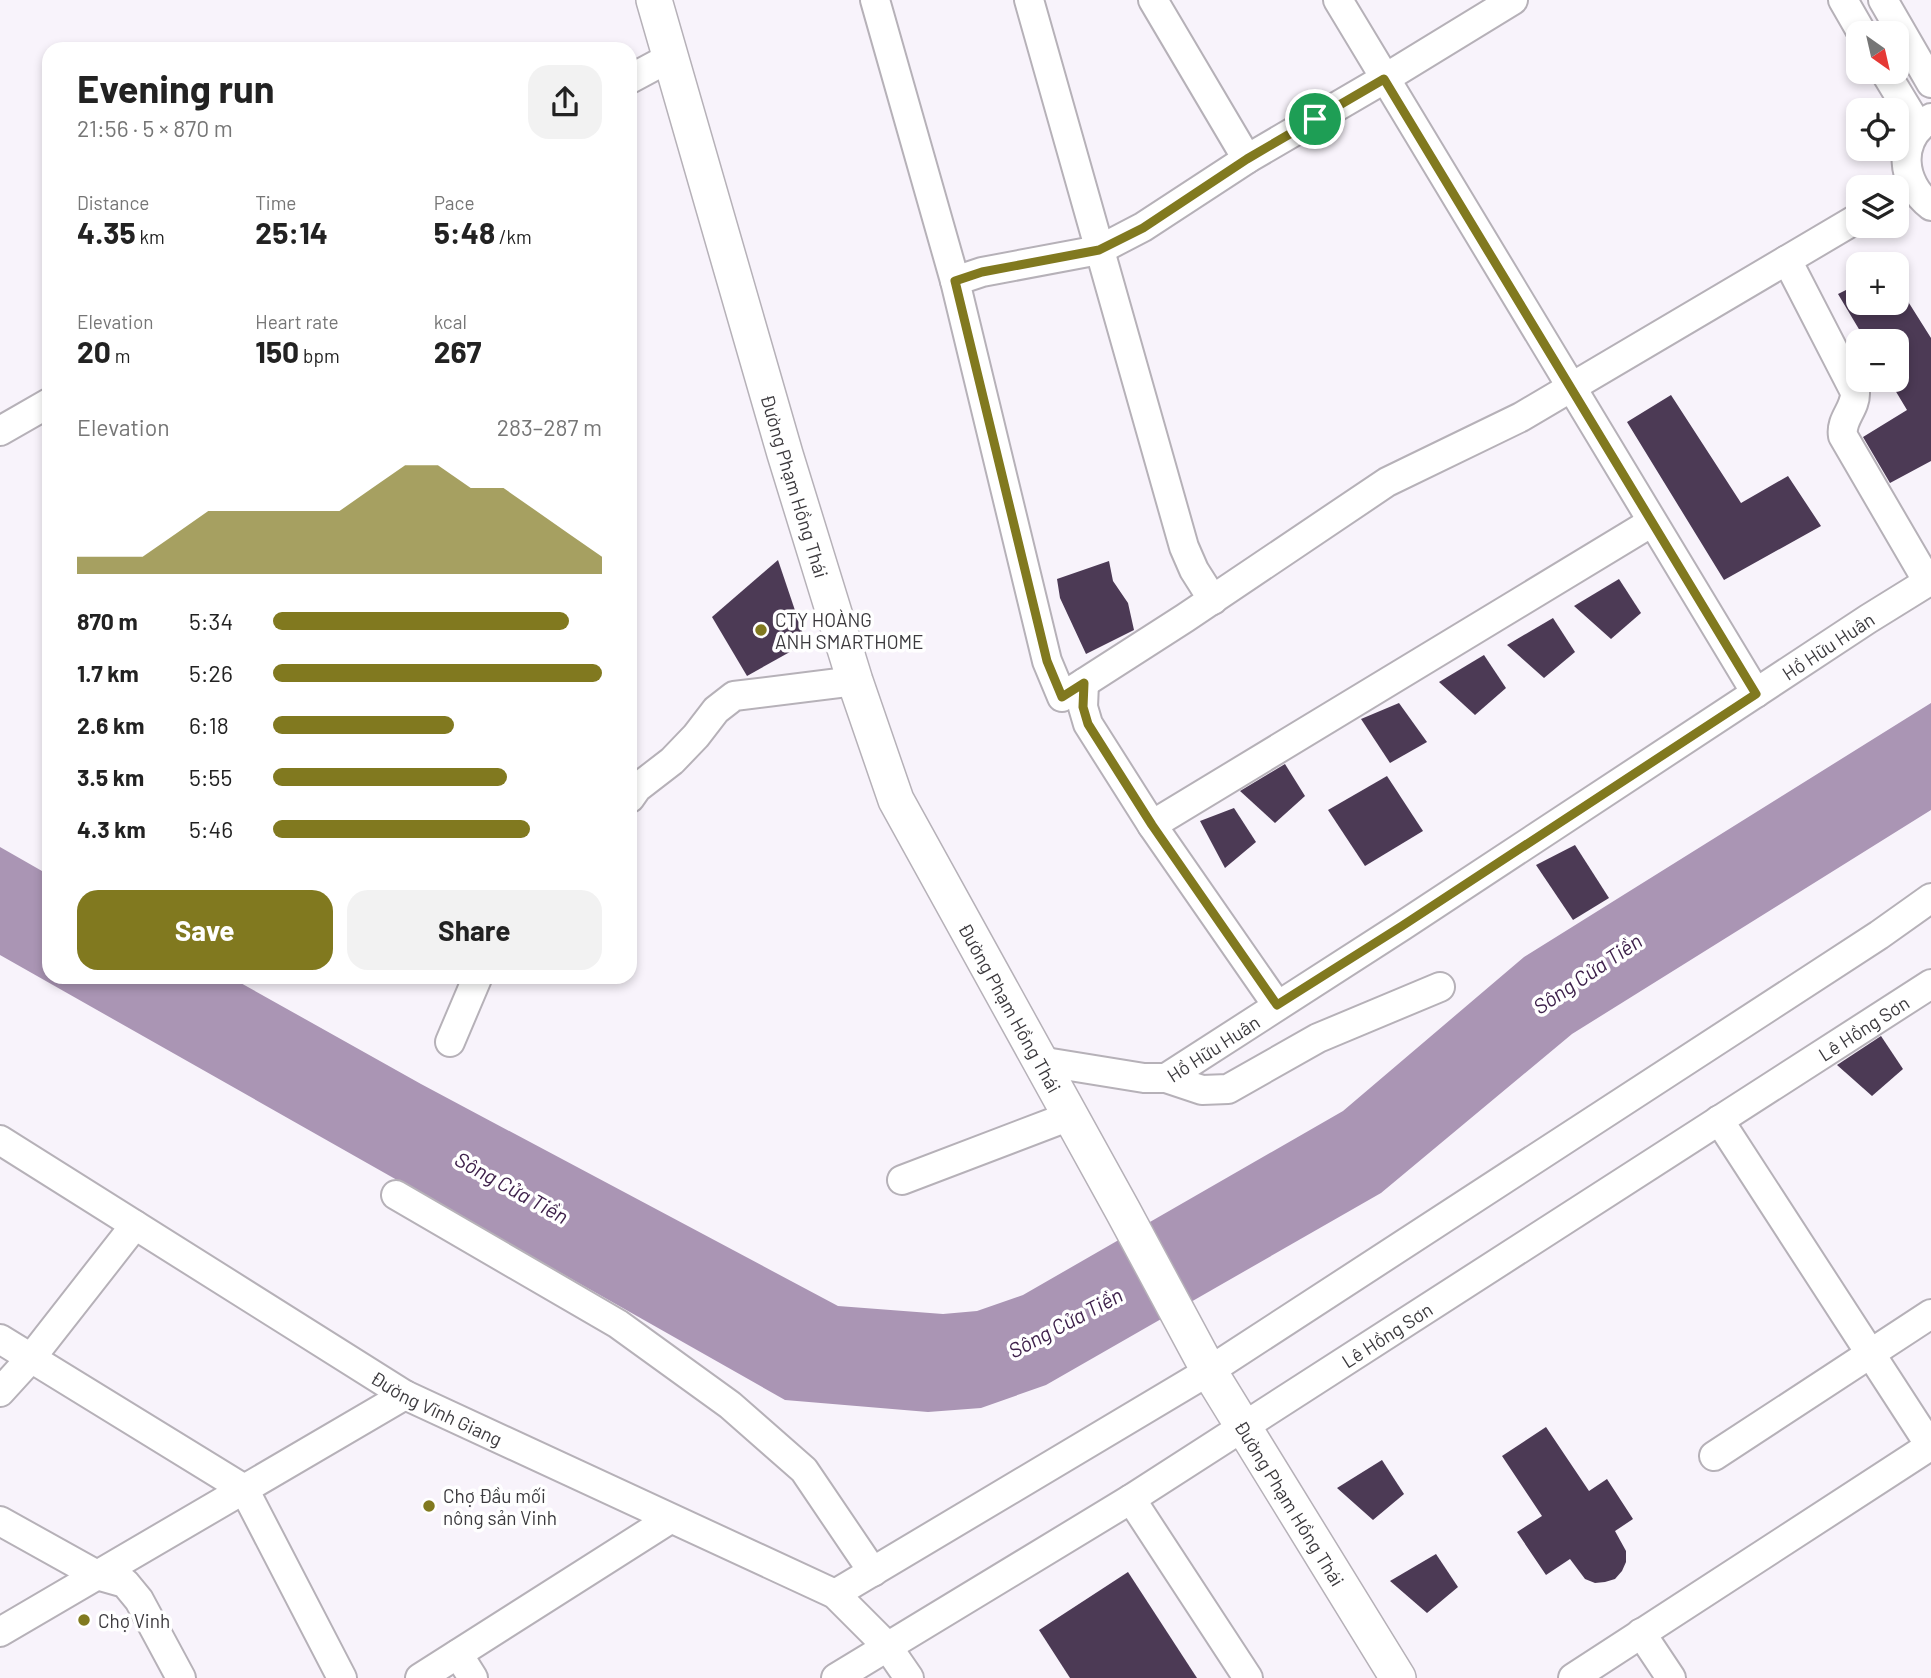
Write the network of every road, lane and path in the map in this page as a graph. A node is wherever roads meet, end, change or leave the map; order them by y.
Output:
1 (654, 0) edge
2 (875, 0) edge
3 (1029, 0) edge
4 (1153, 0) edge
5 (1338, 0) edge
6 (1843, 0) edge
7 (1883, 0) edge
8 (1507, 2) edge
9 (1855, 21) edge
10 (671, 57) junction
11 (637, 75) edge
12 (1384, 79) junction
13 (1931, 83) edge
14 (1894, 84) edge
15 (1925, 123) edge
16 (1247, 159) junction
17 (1914, 196) edge
18 (1846, 225) edge
19 (1099, 250) junction
20 (1787, 260) junction
21 (955, 281) junction
22 (1570, 387) junction
23 (42, 407) edge
24 (0, 431) edge
25 (1652, 522) junction
26 (1930, 581) edge
27 (1213, 600) junction
28 (855, 681) junction
29 (1084, 683) junction
30 (1756, 694) junction
31 (637, 789) edge
32 (1152, 825) junction
33 (1931, 898) edge
34 (475, 984) edge
35 (1440, 987) dead end
36 (1929, 989) edge
37 (1277, 1005) junction
38 (450, 1042) dead end
39 (1039, 1061) junction
40 (1166, 1078) junction
41 (1070, 1116) junction
42 (1719, 1120) junction
43 (0, 1140) edge
44 (902, 1180) dead end
45 (396, 1195) dead end
46 (135, 1225) junction
47 (1931, 1314) edge
48 (0, 1339) edge
49 (1870, 1353) junction
50 (31, 1358) junction
51 (1209, 1371) junction
52 (0, 1392) edge
53 (405, 1395) junction
54 (1243, 1426) junction
55 (1931, 1446) edge
56 (1714, 1456) dead end
57 (244, 1489) junction
58 (1130, 1499) junction
59 (670, 1519) junction
60 (0, 1521) edge
61 (873, 1572) junction
62 (97, 1575) junction
63 (835, 1594) junction
64 (0, 1632) edge
65 (1641, 1633) junction
66 (887, 1646) junction
67 (458, 1654) junction
68 (181, 1678) edge
69 (342, 1678) edge
70 (420, 1678) edge
71 (473, 1678) edge
72 (836, 1678) edge
73 (909, 1678) edge
74 (1248, 1678) edge
75 (1398, 1678) edge
76 (1573, 1678) edge
77 (1671, 1678) edge

1 - 10 main road, Đường Phạm Hồng Thái
2 - 21 street
3 - 19 street
4 - 16 street
5 - 12 street
6 - 9 street
7 - 13 street
8 - 12 street
10 - 11 street
10 - 28 main road, Đường Phạm Hồng Thái
12 - 16 street
12 - 22 street
14 - 15 street
15 - 17 street
16 - 19 street
18 - 20 street
19 - 21 street
19 - 27 street
20 - 22 street
20 - 26 street
21 - 29 street
22 - 25 street
22 - 27 street
23 - 24 street
25 - 30 street
25 - 32 street
26 - 30 street, Hồ Hữu Huân
27 - 29 street
28 - 31 street
28 - 39 main road, Đường Phạm Hồng Thái
29 - 32 street
30 - 37 street, Hồ Hữu Huân
32 - 37 street
33 - 51 street
34 - 38 street
35 - 40 street
36 - 42 street, Lê Hồng Sơn
37 - 40 street, Hồ Hữu Huân
39 - 40 street, Hồ Hữu Huân
39 - 41 main road, Đường Phạm Hồng Thái
41 - 44 street
41 - 51 main road, Đường Phạm Hồng Thái
42 - 49 street
42 - 54 street, Lê Hồng Sơn
43 - 46 street, Đường Vĩnh Giang
45 - 61 street
46 - 50 street
46 - 53 street, Đường Vĩnh Giang
47 - 49 street
48 - 50 street
49 - 55 street
49 - 56 street
50 - 52 street
50 - 57 street
51 - 54 main road, Đường Phạm Hồng Thái
51 - 61 street
53 - 57 street
53 - 59 street, Đường Vĩnh Giang
54 - 58 street, Lê Hồng Sơn
54 - 75 main road, Đường Phạm Hồng Thái
55 - 65 street
57 - 62 street
57 - 69 street
58 - 66 street, Lê Hồng Sơn
58 - 74 street
59 - 63 street, Đường Vĩnh Giang
59 - 67 street
60 - 62 street
61 - 63 street
62 - 64 street
62 - 68 street
63 - 66 street, Đường Vĩnh Giang
65 - 76 street
65 - 77 street
66 - 72 street, Lê Hồng Sơn
66 - 73 street, Đường Vĩnh Giang
67 - 70 street
67 - 71 street

